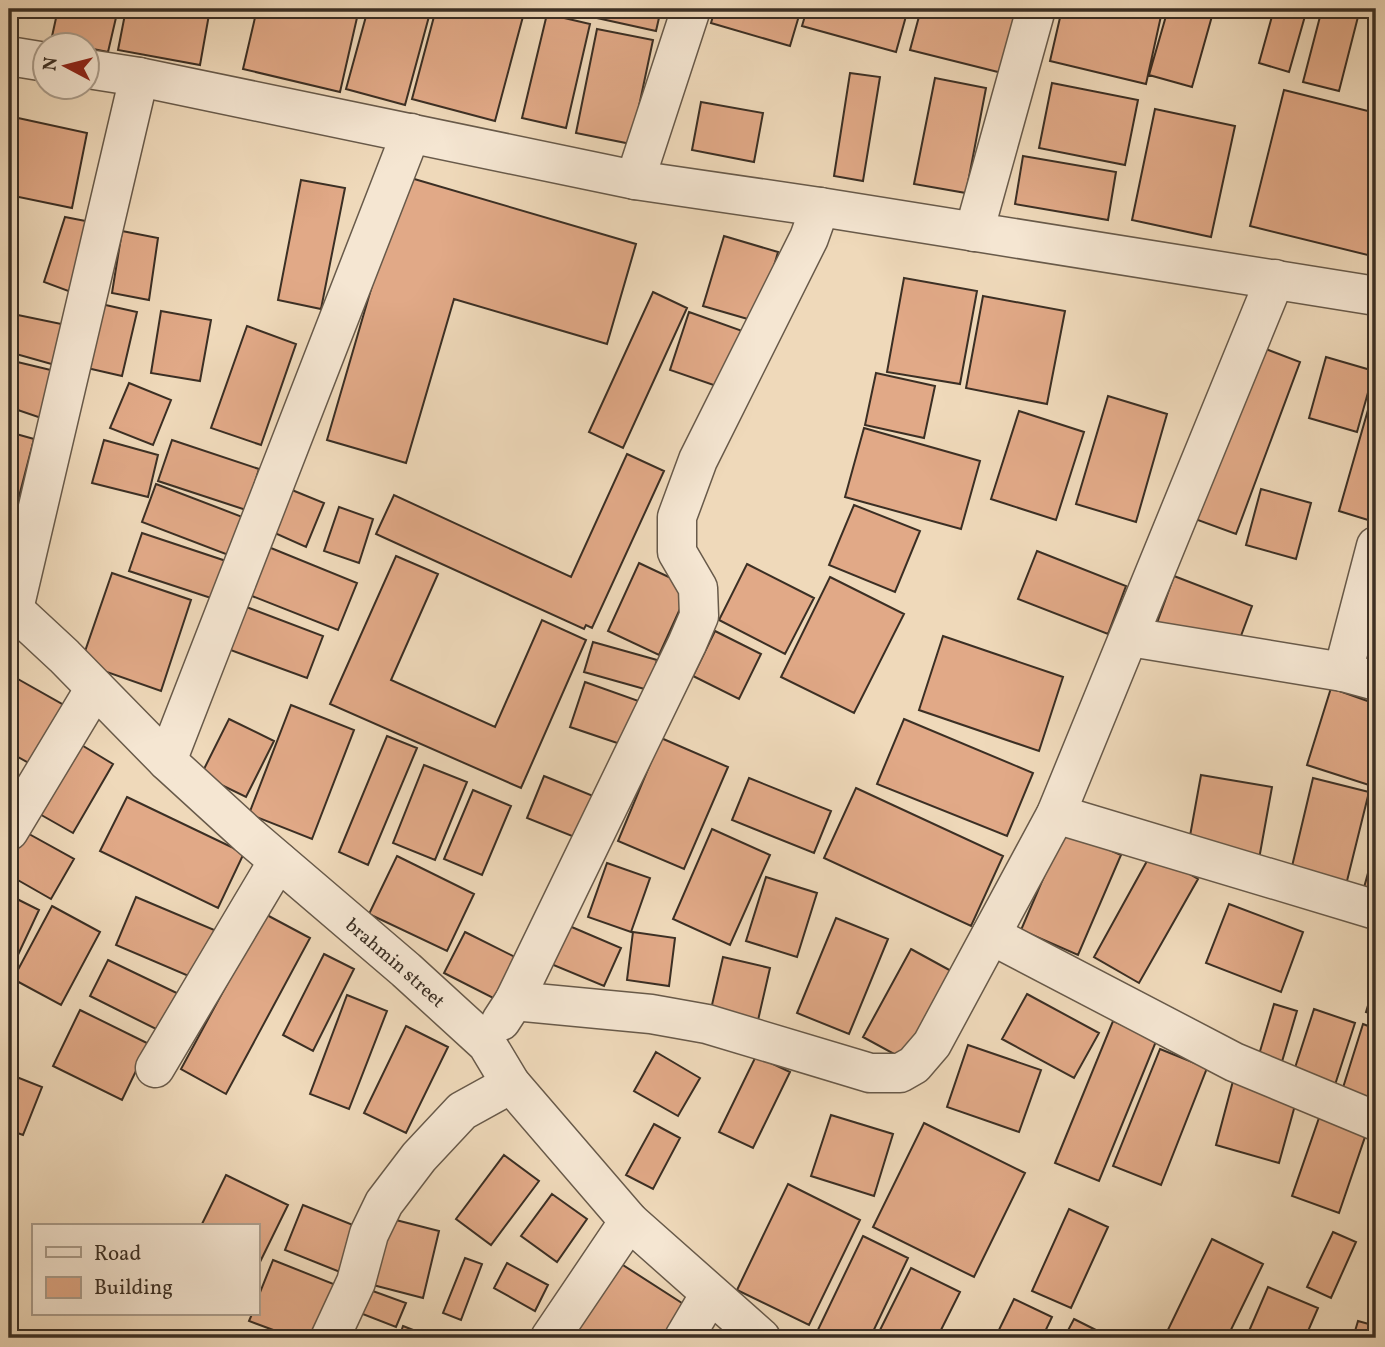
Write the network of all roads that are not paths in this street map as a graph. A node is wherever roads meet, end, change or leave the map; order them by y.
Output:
1 (691, 9) edge
2 (1036, 9) edge
3 (9, 55) edge
4 (32, 59) edge
5 (102, 71) edge
6 (139, 78) junction
7 (411, 133) junction
8 (635, 180) junction
9 (820, 207) junction
10 (975, 232) junction
11 (1275, 279) junction
12 (1376, 296) edge
13 (1376, 545) edge
14 (10, 611) edge
15 (1130, 637) junction
16 (1360, 677) edge
17 (95, 688) junction
18 (167, 761) junction
19 (1056, 814) junction
20 (9, 831) edge
21 (278, 861) junction
22 (1376, 910) edge
23 (991, 934) junction
24 (514, 1001) junction
25 (487, 1044) junction
26 (155, 1068) dead end
27 (511, 1084) junction
28 (1376, 1121) edge
29 (629, 1221) junction
30 (710, 1294) junction
31 (330, 1338) edge
32 (550, 1338) edge
33 (684, 1338) edge
34 (761, 1338) edge

1 - 8 street
2 - 10 street
3 - 4 street
5 - 6 street
6 - 7 street
6 - 14 street
7 - 8 street
7 - 18 street
8 - 9 street
9 - 10 street
9 - 24 street
10 - 11 street
11 - 12 street
11 - 15 street
13 - 16 street
14 - 17 street, brahmin street
15 - 16 street
15 - 19 street
17 - 18 street, brahmin street
17 - 20 street
18 - 21 street, brahmin street
19 - 22 street
19 - 23 street
21 - 25 street, brahmin street
21 - 26 street
23 - 24 street
23 - 28 street
24 - 25 street
25 - 27 street, brahmin street
27 - 29 street, brahmin street
27 - 31 street
29 - 30 street, brahmin street
29 - 32 street
30 - 33 street
30 - 34 street, brahmin street

